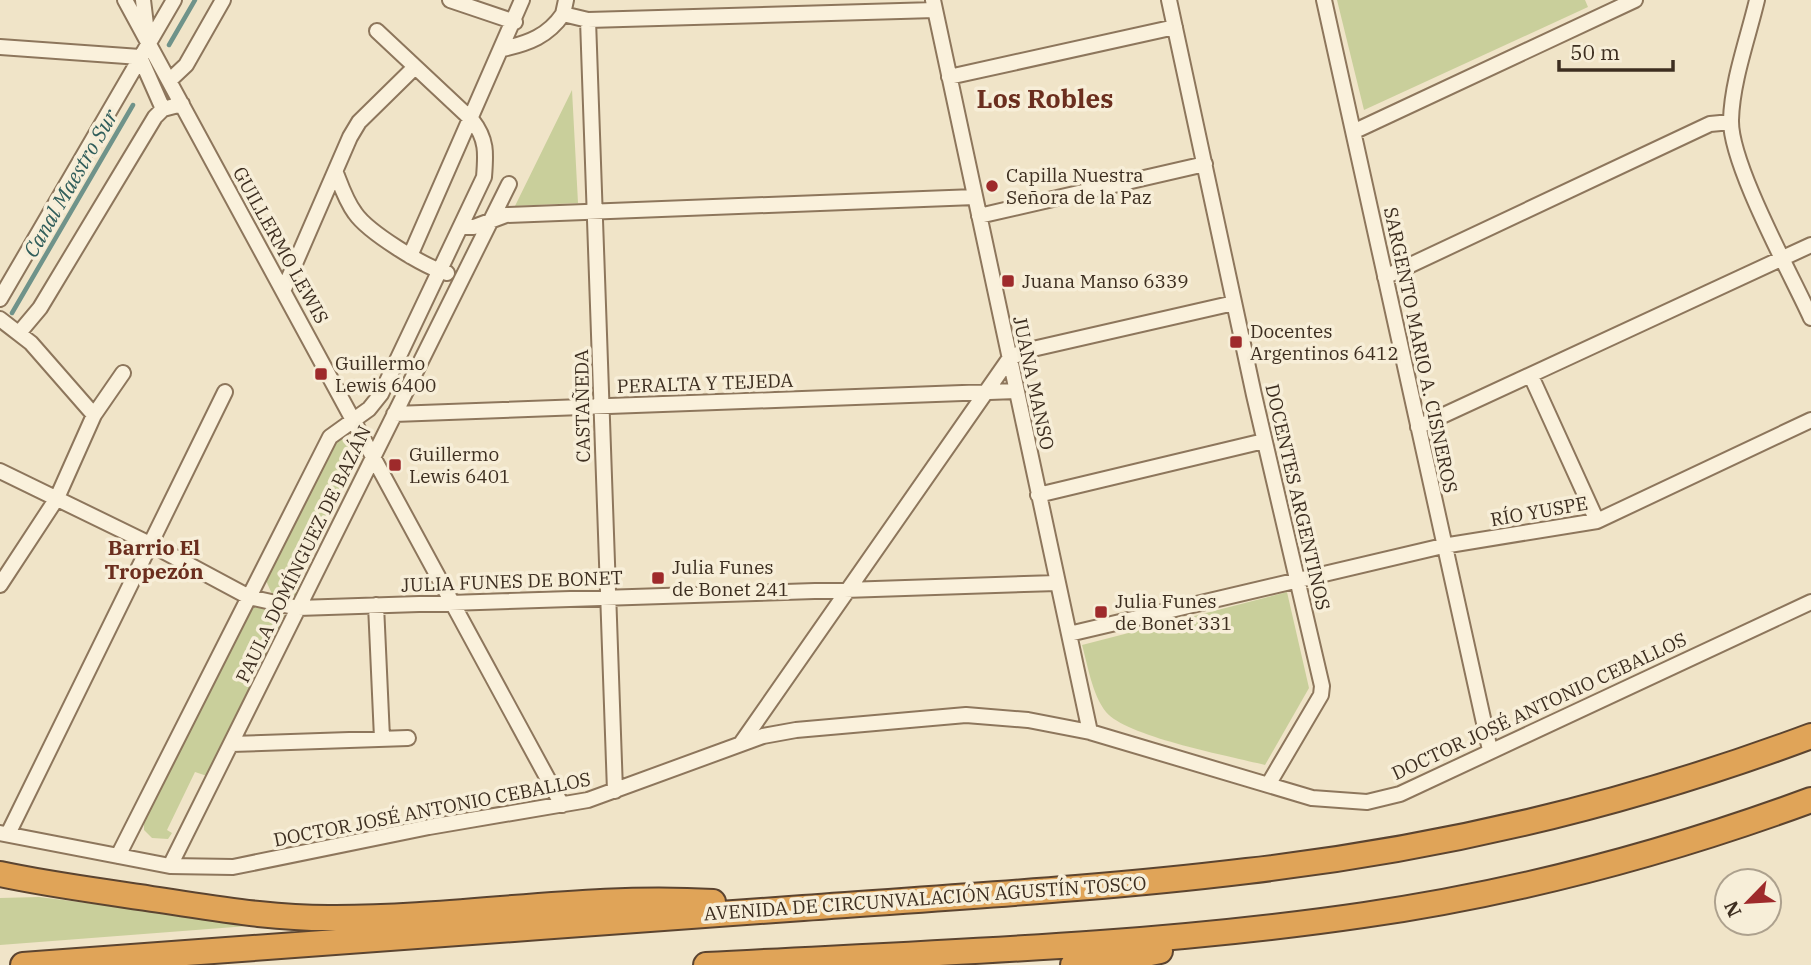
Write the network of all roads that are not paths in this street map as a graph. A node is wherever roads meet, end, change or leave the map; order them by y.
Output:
1 (125, 0) edge
2 (143, 0) edge
3 (174, 0) edge
4 (223, 0) edge
5 (450, 0) edge
6 (522, 0) edge
7 (1169, 0) edge
8 (1324, 0) edge
9 (1635, 0) edge
10 (1757, 0) edge
11 (934, 5) edge
12 (565, 7) edge
13 (588, 20) junction
14 (515, 22) junction
15 (1175, 27) junction
16 (377, 31) dead end
17 (148, 42) junction
18 (0, 47) edge
19 (503, 49) junction
20 (140, 57) junction
21 (415, 66) junction
22 (949, 77) junction
23 (169, 81) junction
24 (182, 104) junction
25 (163, 109) junction
26 (472, 120) junction
27 (1731, 122) junction
28 (1355, 131) junction
29 (1205, 164) junction
30 (336, 173) junction
31 (509, 184) dead end
32 (975, 197) junction
33 (597, 213) junction
34 (979, 216) junction
35 (492, 218) junction
36 (463, 227) junction
37 (1811, 245) edge
38 (410, 256) junction
39 (1783, 258) junction
40 (440, 271) junction
41 (461, 277) junction
42 (1385, 277) junction
43 (284, 289) junction
44 (0, 299) edge
45 (1234, 303) junction
46 (1811, 318) edge
47 (0, 319) edge
48 (19, 334) junction
49 (1009, 359) junction
50 (124, 373) dead end
51 (1531, 376) junction
52 (1016, 391) junction
53 (225, 392) dead end
54 (983, 392) junction
55 (601, 406) junction
56 (394, 414) junction
57 (94, 415) junction
58 (355, 419) junction
59 (1811, 420) edge
60 (1418, 427) junction
61 (1264, 441) junction
62 (374, 454) junction
63 (0, 471) edge
64 (1038, 495) junction
65 (57, 498) junction
66 (1597, 521) junction
67 (152, 545) junction
68 (1443, 546) junction
69 (1298, 581) junction
70 (1057, 583) junction
71 (0, 584) edge
72 (849, 588) junction
73 (249, 597) junction
74 (607, 597) junction
75 (453, 600) junction
76 (1811, 602) edge
77 (376, 605) junction
78 (298, 608) junction
79 (1069, 634) junction
80 (1090, 732) junction
81 (1811, 736) edge
82 (382, 738) junction
83 (408, 738) dead end
84 (742, 742) junction
85 (230, 744) junction
86 (1490, 750) junction
87 (1268, 785) junction
88 (615, 791) junction
89 (1811, 800) edge
90 (562, 805) junction
91 (4, 834) edge
92 (118, 856) junction
93 (170, 866) junction
94 (0, 874) edge
95 (67, 888) junction
96 (0, 889) edge
97 (804, 907) junction
98 (1266, 928) junction
99 (23, 965) edge
100 (706, 965) edge
101 (1073, 965) edge

1 - 17 street, GUILLERMO LEWIS
2 - 17 street
3 - 17 street
4 - 23 street
5 - 14 street
6 - 14 street
7 - 15 street, DOCENTES ARGENTINOS
8 - 28 street, SARGENTO MARIO A. CISNEROS
9 - 28 street
10 - 27 street
11 - 13 street
11 - 22 street, JUANA MANSO
12 - 13 street
12 - 19 street
13 - 33 street, CASTAÑEDA
14 - 19 street
15 - 22 street
15 - 29 street, DOCENTES ARGENTINOS
16 - 21 street
17 - 20 street
17 - 23 street, GUILLERMO LEWIS
18 - 20 street
19 - 26 street
20 - 25 street
20 - 44 street
21 - 26 street
21 - 30 street
22 - 32 street, JUANA MANSO
23 - 24 street, GUILLERMO LEWIS
24 - 25 street
24 - 43 street, GUILLERMO LEWIS
25 - 48 street
26 - 36 street, PAULA DOMÍNGUEZ DE BAZÁN
26 - 38 street
27 - 39 street
27 - 42 street
28 - 42 street, SARGENTO MARIO A. CISNEROS
29 - 34 street
29 - 45 street, DOCENTES ARGENTINOS
30 - 38 street
30 - 43 street
31 - 35 street, PAULA DOMÍNGUEZ DE BAZÁN
32 - 33 street
32 - 34 street, JUANA MANSO
33 - 35 street
33 - 55 street, CASTAÑEDA
34 - 49 street, JUANA MANSO
35 - 36 street
35 - 41 street, PAULA DOMÍNGUEZ DE BAZÁN
36 - 40 street, PAULA DOMÍNGUEZ DE BAZÁN
37 - 39 street
38 - 40 street
39 - 46 street
39 - 51 street
40 - 41 street
40 - 58 street, PAULA DOMÍNGUEZ DE BAZÁN
41 - 56 street, PAULA DOMÍNGUEZ DE BAZÁN
42 - 60 street, SARGENTO MARIO A. CISNEROS
43 - 58 street, GUILLERMO LEWIS
45 - 49 street
45 - 61 street, DOCENTES ARGENTINOS
47 - 48 street
48 - 57 street
49 - 52 street, JUANA MANSO
49 - 54 street
50 - 57 street
51 - 60 street
51 - 66 street
52 - 54 street, PERALTA Y TEJEDA
52 - 64 street, JUANA MANSO
53 - 67 street
54 - 55 street, PERALTA Y TEJEDA
54 - 72 street
55 - 56 street, PERALTA Y TEJEDA
55 - 74 street, CASTAÑEDA
56 - 62 street, PAULA DOMÍNGUEZ DE BAZÁN
57 - 65 street
58 - 62 street, GUILLERMO LEWIS
58 - 73 street, PAULA DOMÍNGUEZ DE BAZÁN
59 - 66 street, RÍO YUSPE
60 - 68 street, SARGENTO MARIO A. CISNEROS
61 - 64 street
61 - 69 street, DOCENTES ARGENTINOS
62 - 75 street, GUILLERMO LEWIS
62 - 78 street, PAULA DOMÍNGUEZ DE BAZÁN
63 - 65 street, JULIA FUNES DE BONET
64 - 70 street, JUANA MANSO
65 - 67 street, JULIA FUNES DE BONET
65 - 71 street
66 - 68 street, RÍO YUSPE
67 - 73 street, JULIA FUNES DE BONET
67 - 91 street
68 - 69 street, RÍO YUSPE
68 - 86 street, SARGENTO MARIO A. CISNEROS
69 - 79 street
69 - 87 street, DOCENTES ARGENTINOS
70 - 72 street, JULIA FUNES DE BONET
70 - 79 street, JUANA MANSO
72 - 74 street, JULIA FUNES DE BONET
72 - 84 street
73 - 78 street, JULIA FUNES DE BONET
73 - 92 street, PAULA DOMÍNGUEZ DE BAZÁN
74 - 75 street, JULIA FUNES DE BONET
74 - 88 street, CASTAÑEDA
75 - 77 street, JULIA FUNES DE BONET
75 - 90 street, GUILLERMO LEWIS
76 - 86 street, DOCTOR JOSÉ ANTONIO CEBALLOS
77 - 78 street, JULIA FUNES DE BONET
77 - 82 street
78 - 85 street, PAULA DOMÍNGUEZ DE BAZÁN
79 - 80 street, JUANA MANSO
80 - 84 street, DOCTOR JOSÉ ANTONIO CEBALLOS
80 - 87 street, DOCTOR JOSÉ ANTONIO CEBALLOS
81 - 97 highway, AVENIDA DE CIRCUNVALACIÓN AGUSTÍN TOSCO
82 - 83 street
82 - 85 street
84 - 88 street, DOCTOR JOSÉ ANTONIO CEBALLOS
85 - 93 street, PAULA DOMÍNGUEZ DE BAZÁN
86 - 87 street, DOCTOR JOSÉ ANTONIO CEBALLOS
88 - 90 street, DOCTOR JOSÉ ANTONIO CEBALLOS
89 - 98 highway
90 - 93 street, DOCTOR JOSÉ ANTONIO CEBALLOS
91 - 92 street, DOCTOR JOSÉ ANTONIO CEBALLOS
92 - 93 street, DOCTOR JOSÉ ANTONIO CEBALLOS
94 - 95 highway
95 - 96 highway
95 - 97 highway
97 - 99 highway, AVENIDA DE CIRCUNVALACIÓN AGUSTÍN TOSCO
98 - 100 highway
98 - 101 highway

